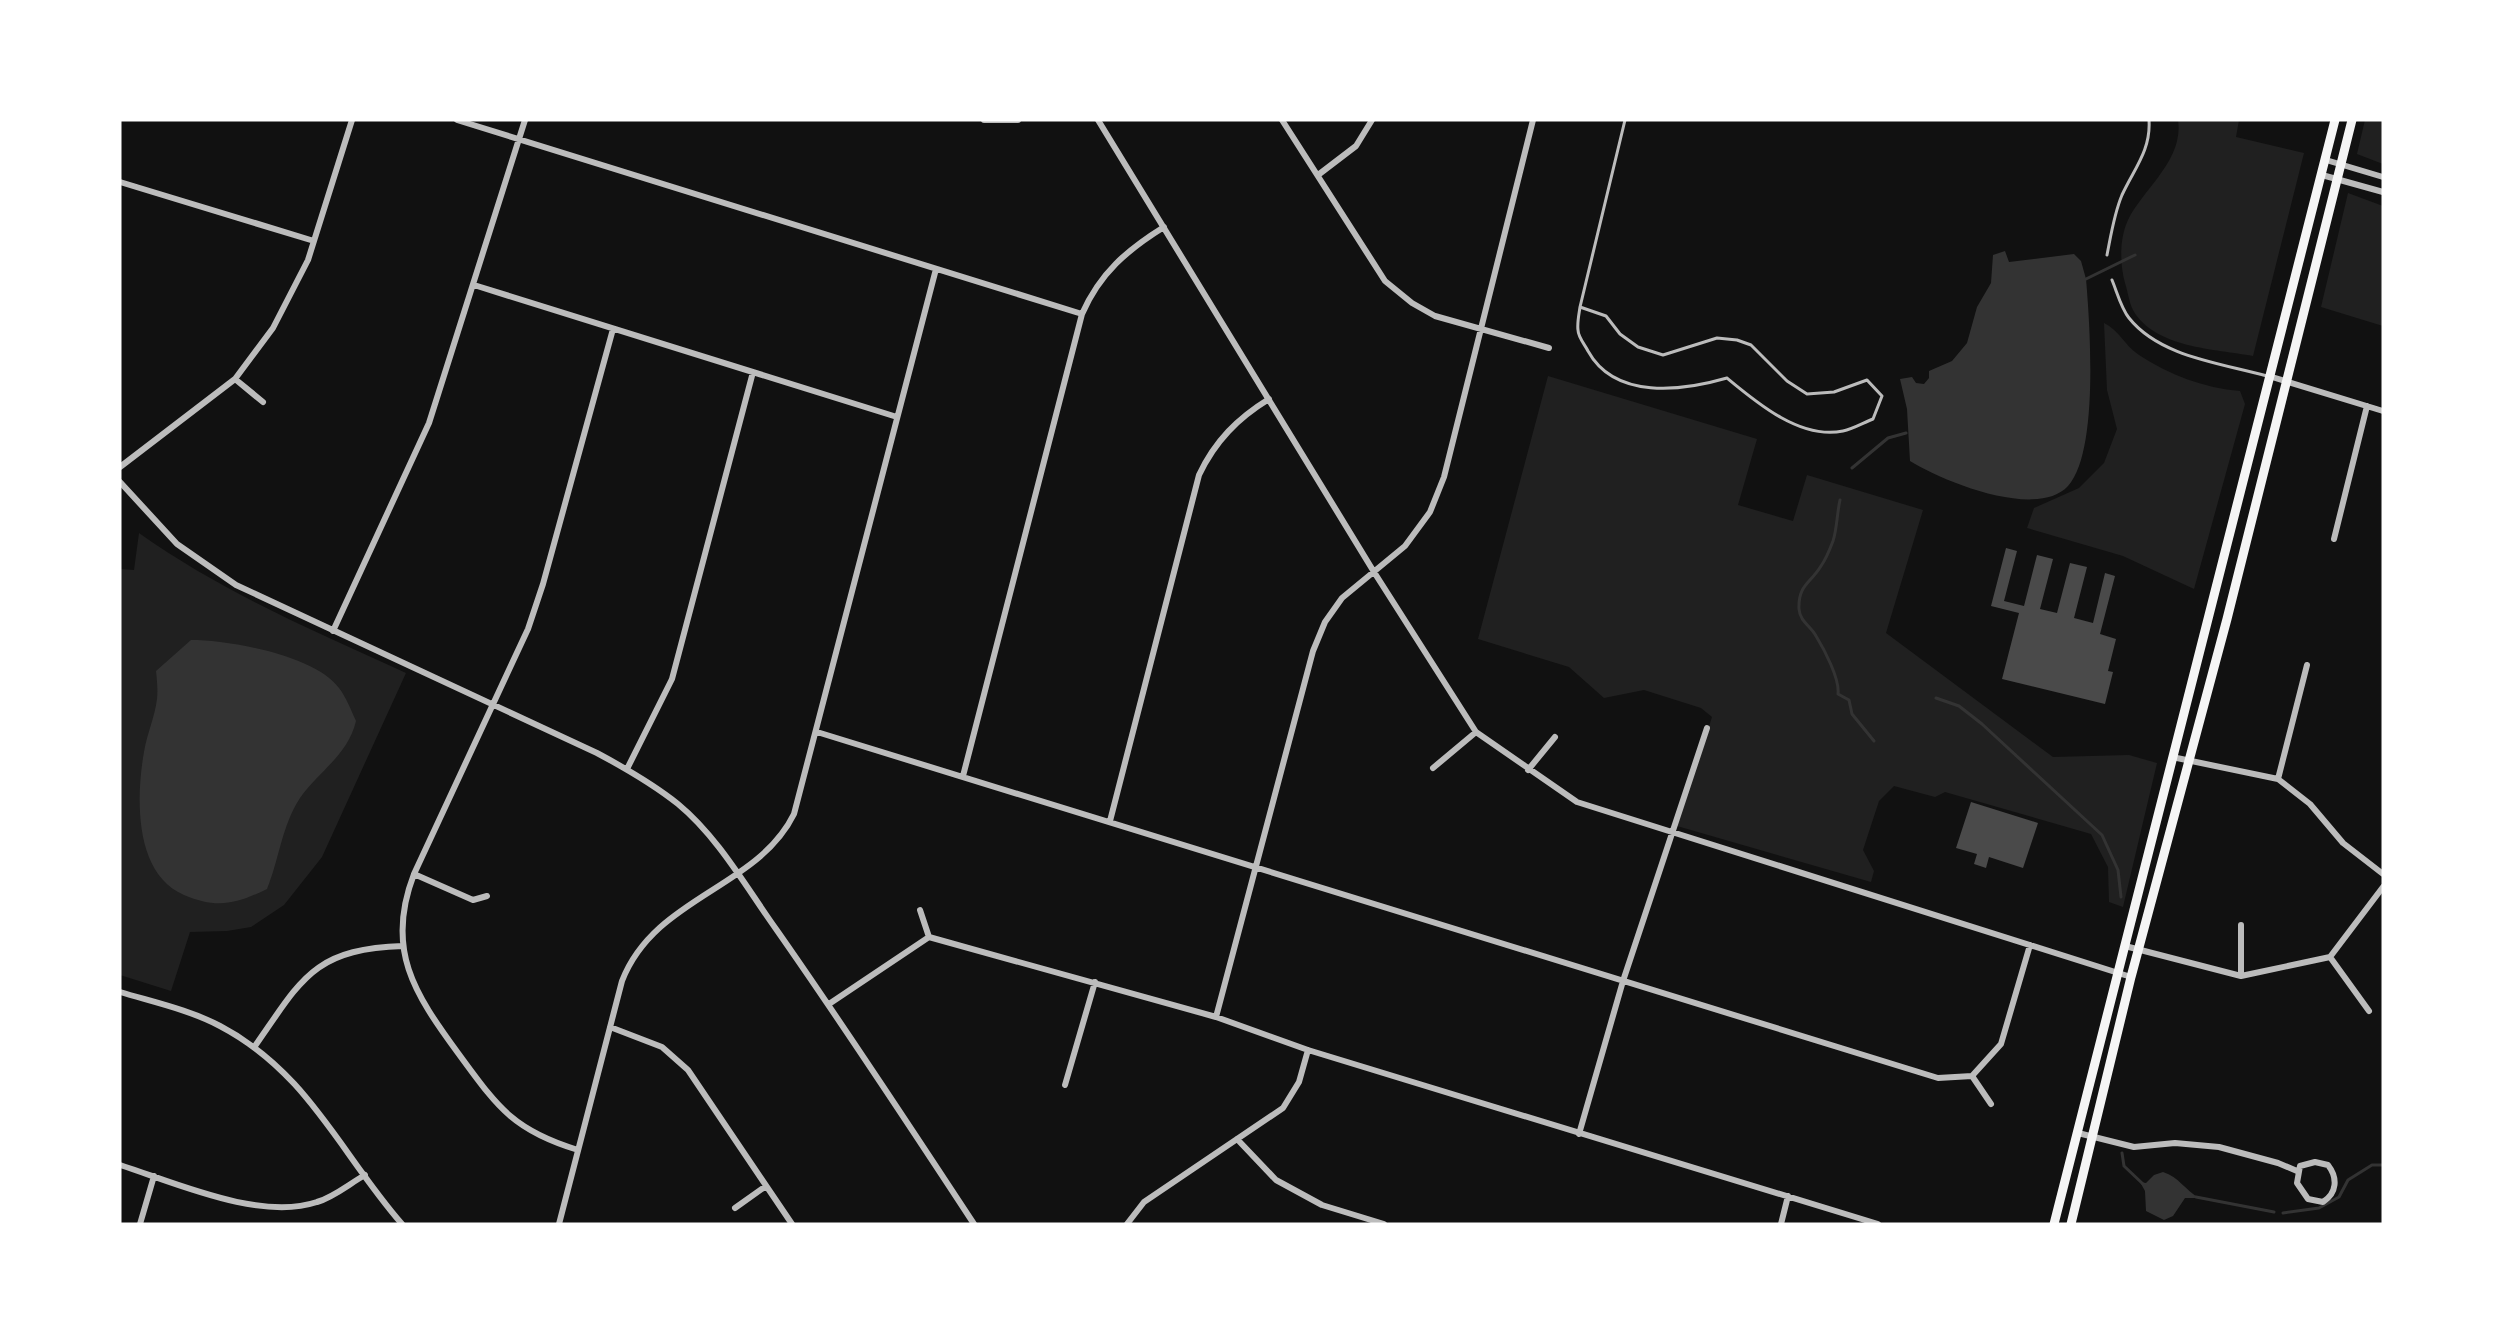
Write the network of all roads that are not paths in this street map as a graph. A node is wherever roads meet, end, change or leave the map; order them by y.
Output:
1 (352, 120) edge
2 (457, 120) edge
3 (525, 120) edge
4 (984, 120) edge
5 (1018, 120) edge
6 (1098, 120) edge
7 (1282, 120) edge
8 (1372, 120) edge
9 (1533, 120) edge
10 (1625, 120) edge
11 (2149, 120) edge
12 (2336, 120) edge
13 (2352, 120) edge
14 (519, 139) junction
15 (2326, 160) junction
16 (2342, 164) junction
17 (1318, 175) junction
18 (2322, 175) junction
19 (2383, 177) edge
20 (2338, 178) junction
21 (120, 182) edge
22 (2383, 192) edge
23 (1164, 227) junction
24 (314, 242) junction
25 (2107, 255) dead end
26 (936, 269) junction
27 (2112, 280) dead end
28 (474, 285) junction
29 (1580, 307) junction
30 (1082, 314) junction
31 (613, 329) junction
32 (1480, 330) junction
33 (1550, 348) dead end
34 (753, 372) junction
35 (2272, 377) junction
36 (235, 379) junction
37 (2287, 382) junction
38 (1269, 399) junction
39 (263, 402) dead end
40 (2367, 406) junction
41 (2383, 411) edge
42 (897, 417) junction
43 (120, 467) edge
44 (120, 482) edge
45 (2334, 539) dead end
46 (1374, 572) junction
47 (333, 631) junction
48 (2307, 665) dead end
49 (493, 706) junction
50 (1707, 728) dead end
51 (817, 732) junction
52 (1476, 732) junction
53 (1555, 737) dead end
54 (2172, 757) junction
55 (2188, 760) junction
56 (1433, 768) dead end
57 (627, 770) junction
58 (1528, 770) junction
59 (963, 776) junction
60 (2278, 779) junction
61 (1110, 821) junction
62 (1671, 832) junction
63 (1256, 867) junction
64 (736, 872) junction
65 (414, 873) junction
66 (2383, 874) edge
67 (2383, 887) edge
68 (487, 896) dead end
69 (920, 909) dead end
70 (2241, 925) dead end
71 (929, 937) junction
72 (2030, 945) junction
73 (403, 946) junction
74 (2125, 946) junction
75 (2139, 950) junction
76 (2330, 957) junction
77 (2118, 973) junction
78 (2241, 976) junction
79 (2131, 977) junction
80 (1623, 981) junction
81 (1095, 982) junction
82 (120, 992) edge
83 (829, 1004) junction
84 (2369, 1011) dead end
85 (1216, 1017) junction
86 (610, 1027) junction
87 (255, 1046) junction
88 (1308, 1050) junction
89 (1972, 1076) junction
90 (1065, 1085) dead end
91 (1991, 1104) dead end
92 (2078, 1133) junction
93 (1579, 1134) junction
94 (2093, 1137) junction
95 (1237, 1139) junction
96 (578, 1150) junction
97 (120, 1165) edge
98 (2297, 1172) junction
99 (365, 1175) junction
100 (154, 1176) junction
101 (766, 1186) junction
102 (1788, 1196) junction
103 (735, 1208) dead end
104 (140, 1224) edge
105 (402, 1224) edge
106 (559, 1224) edge
107 (792, 1224) edge
108 (974, 1224) edge
109 (1127, 1224) edge
110 (1384, 1224) edge
111 (1780, 1224) edge
112 (1878, 1224) edge
113 (2054, 1224) edge
114 (2071, 1224) edge

1 - 24 street
2 - 14 street
3 - 14 street
4 - 5 street
6 - 23 street
7 - 17 street
8 - 17 street
9 - 32 street
10 - 29 lane
11 - 25 lane
12 - 15 main road
13 - 16 main road
14 - 26 street
14 - 28 street
15 - 16 street
15 - 18 main road
16 - 19 street
16 - 20 main road
17 - 32 street
18 - 20 street
18 - 35 main road
20 - 22 street
20 - 37 main road
21 - 24 street
23 - 30 street
23 - 38 street
24 - 36 street
26 - 30 street
26 - 42 street
27 - 35 lane
28 - 31 street
28 - 47 street
29 - 29 lane
30 - 59 street
31 - 34 street
31 - 49 street
32 - 33 street
32 - 46 street
34 - 42 street
34 - 57 street
35 - 37 street
35 - 54 main road
36 - 39 street
36 - 43 street
37 - 40 street
37 - 55 main road
38 - 46 street
38 - 61 street
40 - 41 street
40 - 45 street
42 - 51 street
44 - 47 street
46 - 52 street
46 - 63 street
47 - 49 street
48 - 60 street
49 - 57 street
49 - 65 street
50 - 62 street
51 - 59 street
51 - 64 street
52 - 56 street
52 - 58 street
53 - 58 street
54 - 55 street
54 - 74 main road
55 - 60 street
55 - 75 main road
57 - 64 street
58 - 62 street
59 - 61 street
60 - 66 street
61 - 63 street
62 - 72 street
62 - 80 street
63 - 80 street
63 - 85 street
64 - 83 street
64 - 86 street
65 - 68 street
65 - 73 street
67 - 76 street
69 - 71 street
70 - 78 street
71 - 81 street
71 - 83 street
72 - 77 street
72 - 89 street
73 - 87 street
73 - 96 street
74 - 75 street
74 - 77 main road
75 - 78 street
75 - 79 main road
76 - 78 street
76 - 84 street
77 - 79 street
77 - 92 main road
79 - 94 main road
80 - 89 street
80 - 93 street
81 - 85 street
81 - 90 street
82 - 87 street
83 - 108 street
85 - 88 street
86 - 96 street
86 - 101 street
87 - 99 street
88 - 93 street
88 - 95 street
89 - 91 street
92 - 94 street
92 - 113 main road
93 - 102 street
94 - 98 street
94 - 114 main road
95 - 109 street
95 - 110 street
96 - 106 street
97 - 100 street
98 - 98 street
99 - 100 street
99 - 105 street
100 - 104 street
101 - 103 street
101 - 107 street
102 - 111 street
102 - 112 street

